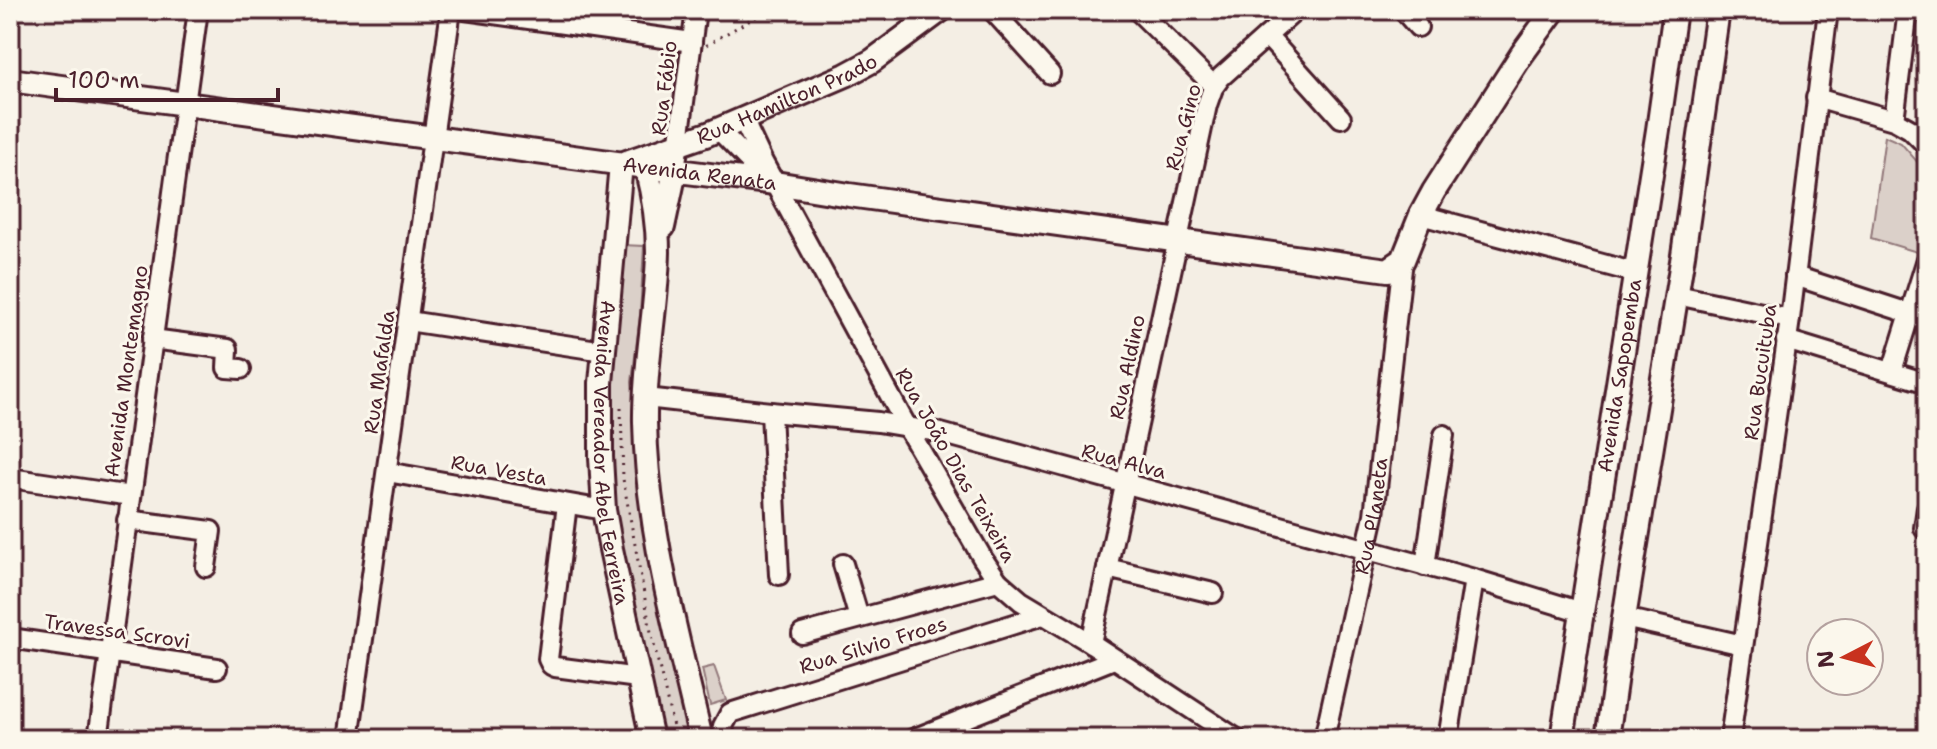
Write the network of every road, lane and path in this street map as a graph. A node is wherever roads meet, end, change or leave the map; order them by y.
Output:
1 (198, 10) edge
2 (451, 10) edge
3 (465, 10) edge
4 (696, 10) edge
5 (941, 10) edge
6 (992, 10) edge
7 (1137, 10) edge
8 (1403, 10) edge
9 (1675, 10) edge
10 (1718, 10) edge
11 (1828, 10) edge
12 (1908, 10) edge
13 (1288, 12) edge
14 (759, 15) dead end
15 (1544, 15) edge
16 (1418, 27) dead end
17 (1267, 36) junction
18 (691, 48) junction
19 (1050, 74) dead end
20 (10, 80) edge
21 (1214, 86) junction
22 (1816, 98) junction
23 (185, 104) junction
24 (745, 117) junction
25 (1341, 118) dead end
26 (1910, 124) edge
27 (718, 129) junction
28 (434, 138) junction
29 (679, 144) junction
30 (1927, 146) edge
31 (621, 164) junction
32 (646, 167) junction
33 (675, 171) junction
34 (775, 183) junction
35 (1421, 215) junction
36 (1177, 241) junction
37 (614, 242) junction
38 (658, 251) junction
39 (1927, 259) edge
40 (1397, 273) junction
41 (1636, 273) junction
42 (1795, 276) junction
43 (1677, 295) junction
44 (1919, 316) edge
45 (1790, 319) junction
46 (408, 321) junction
47 (152, 339) junction
48 (1786, 340) junction
49 (604, 351) junction
50 (241, 369) dead end
51 (1892, 371) junction
52 (1927, 383) edge
53 (646, 398) junction
54 (771, 412) junction
55 (907, 427) junction
56 (1444, 435) dead end
57 (387, 472) junction
58 (10, 478) edge
59 (1125, 484) junction
60 (131, 496) junction
61 (567, 504) junction
62 (1927, 508) edge
63 (604, 510) junction
64 (127, 520) junction
65 (1924, 528) dead end
66 (1367, 549) junction
67 (843, 564) dead end
68 (1425, 566) junction
69 (206, 567) dead end
70 (1107, 568) junction
71 (779, 575) dead end
72 (1474, 579) junction
73 (998, 581) junction
74 (1213, 593) dead end
75 (1582, 612) junction
76 (1043, 615) junction
77 (859, 618) junction
78 (1624, 618) junction
79 (802, 634) dead end
80 (10, 638) edge
81 (1091, 643) junction
82 (1743, 645) junction
83 (109, 652) junction
84 (1114, 659) junction
85 (217, 668) dead end
86 (638, 678) junction
87 (724, 732) edge
88 (98, 739) edge
89 (349, 739) edge
90 (652, 739) edge
91 (701, 739) edge
92 (913, 739) edge
93 (1237, 739) edge
94 (1324, 739) edge
95 (1448, 739) edge
96 (1562, 739) edge
97 (1607, 739) edge
98 (1730, 739) edge

1 - 23 street, Avenida Montemagno
2 - 28 street, Rua Mafalda
3 - 18 street
4 - 18 street, Rua Fábio
5 - 24 main road, Rua Hamilton Prado
6 - 19 street
7 - 21 street
8 - 16 street
9 - 41 main road, Avenida Sapopemba
10 - 43 main road
11 - 22 street, Rua Bucuituba
12 - 26 street
13 - 17 street, Rua Gino
14 - 18 path
15 - 35 main road, Rua Planeta
17 - 21 street, Rua Gino
17 - 25 street
18 - 29 street, Rua Fábio
20 - 23 main road, Avenida Renata
21 - 36 street, Rua Gino
22 - 26 street
22 - 42 street, Rua Bucuituba
23 - 28 main road, Avenida Renata
23 - 47 street, Avenida Montemagno
24 - 27 main road, Rua Hamilton Prado
24 - 34 street, Rua João Dias Teixeira
26 - 30 street
27 - 29 main road, Rua Hamilton Prado
27 - 34 street
28 - 31 main road, Avenida Renata
28 - 46 street, Rua Mafalda
29 - 31 main road, Rua Hamilton Prado
29 - 33 street, Rua Fábio
31 - 32 main road, Avenida Renata
31 - 37 main road, Avenida Vereador Abel Ferreira
32 - 33 main road, Avenida Renata
32 - 38 main road, Avenida Vereador Abel Ferreira
33 - 34 main road, Avenida Renata
33 - 38 main road
34 - 36 main road, Avenida Renata
34 - 55 street, Rua João Dias Teixeira
35 - 40 main road, Rua Planeta
35 - 41 street
36 - 40 main road, Avenida Renata
36 - 59 street, Rua Aldino
37 - 38 main road
37 - 49 main road, Avenida Vereador Abel Ferreira
38 - 53 main road, Avenida Vereador Abel Ferreira
39 - 44 street
40 - 66 street, Rua Planeta
41 - 75 main road, Avenida Sapopemba
42 - 44 street
42 - 45 street, Rua Bucuituba
43 - 45 street
43 - 78 main road
44 - 51 street
45 - 48 street, Rua Bucuituba
46 - 49 street
46 - 57 street, Rua Mafalda
47 - 50 street
47 - 60 street, Avenida Montemagno
48 - 51 street
48 - 82 street, Rua Bucuituba
49 - 63 main road, Avenida Vereador Abel Ferreira
51 - 52 street
53 - 54 street, Rua Alva
53 - 91 main road, Avenida Vereador Abel Ferreira
54 - 55 street, Rua Alva
54 - 71 street
55 - 59 street, Rua Alva
55 - 73 street, Rua João Dias Teixeira
56 - 68 street
57 - 61 street, Rua Vesta
57 - 89 street, Rua Mafalda
58 - 60 street
59 - 66 street, Rua Alva
59 - 70 street, Rua Aldino
60 - 64 street, Avenida Montemagno
61 - 63 street, Rua Vesta
61 - 86 street
62 - 65 street
63 - 86 main road, Avenida Vereador Abel Ferreira
64 - 69 street
64 - 83 street, Avenida Montemagno
66 - 68 street, Rua Alva
66 - 94 street, Rua Planeta
67 - 77 street
68 - 72 street, Rua Alva
70 - 74 street
70 - 81 street, Rua Aldino
72 - 75 street, Rua Alva
72 - 95 street
73 - 76 street, Rua João Dias Teixeira
73 - 77 street
75 - 96 main road, Avenida Sapopemba
76 - 81 street, Rua João Dias Teixeira
76 - 87 street, Rua Silvio Froes
77 - 79 street
78 - 82 street
78 - 97 main road
80 - 83 street, Travessa Scrovi
81 - 84 street, Rua João Dias Teixeira
82 - 98 street, Rua Bucuituba
83 - 85 street, Travessa Scrovi
83 - 88 street, Avenida Montemagno
84 - 92 street
84 - 93 street, Rua João Dias Teixeira
86 - 90 main road, Avenida Vereador Abel Ferreira

